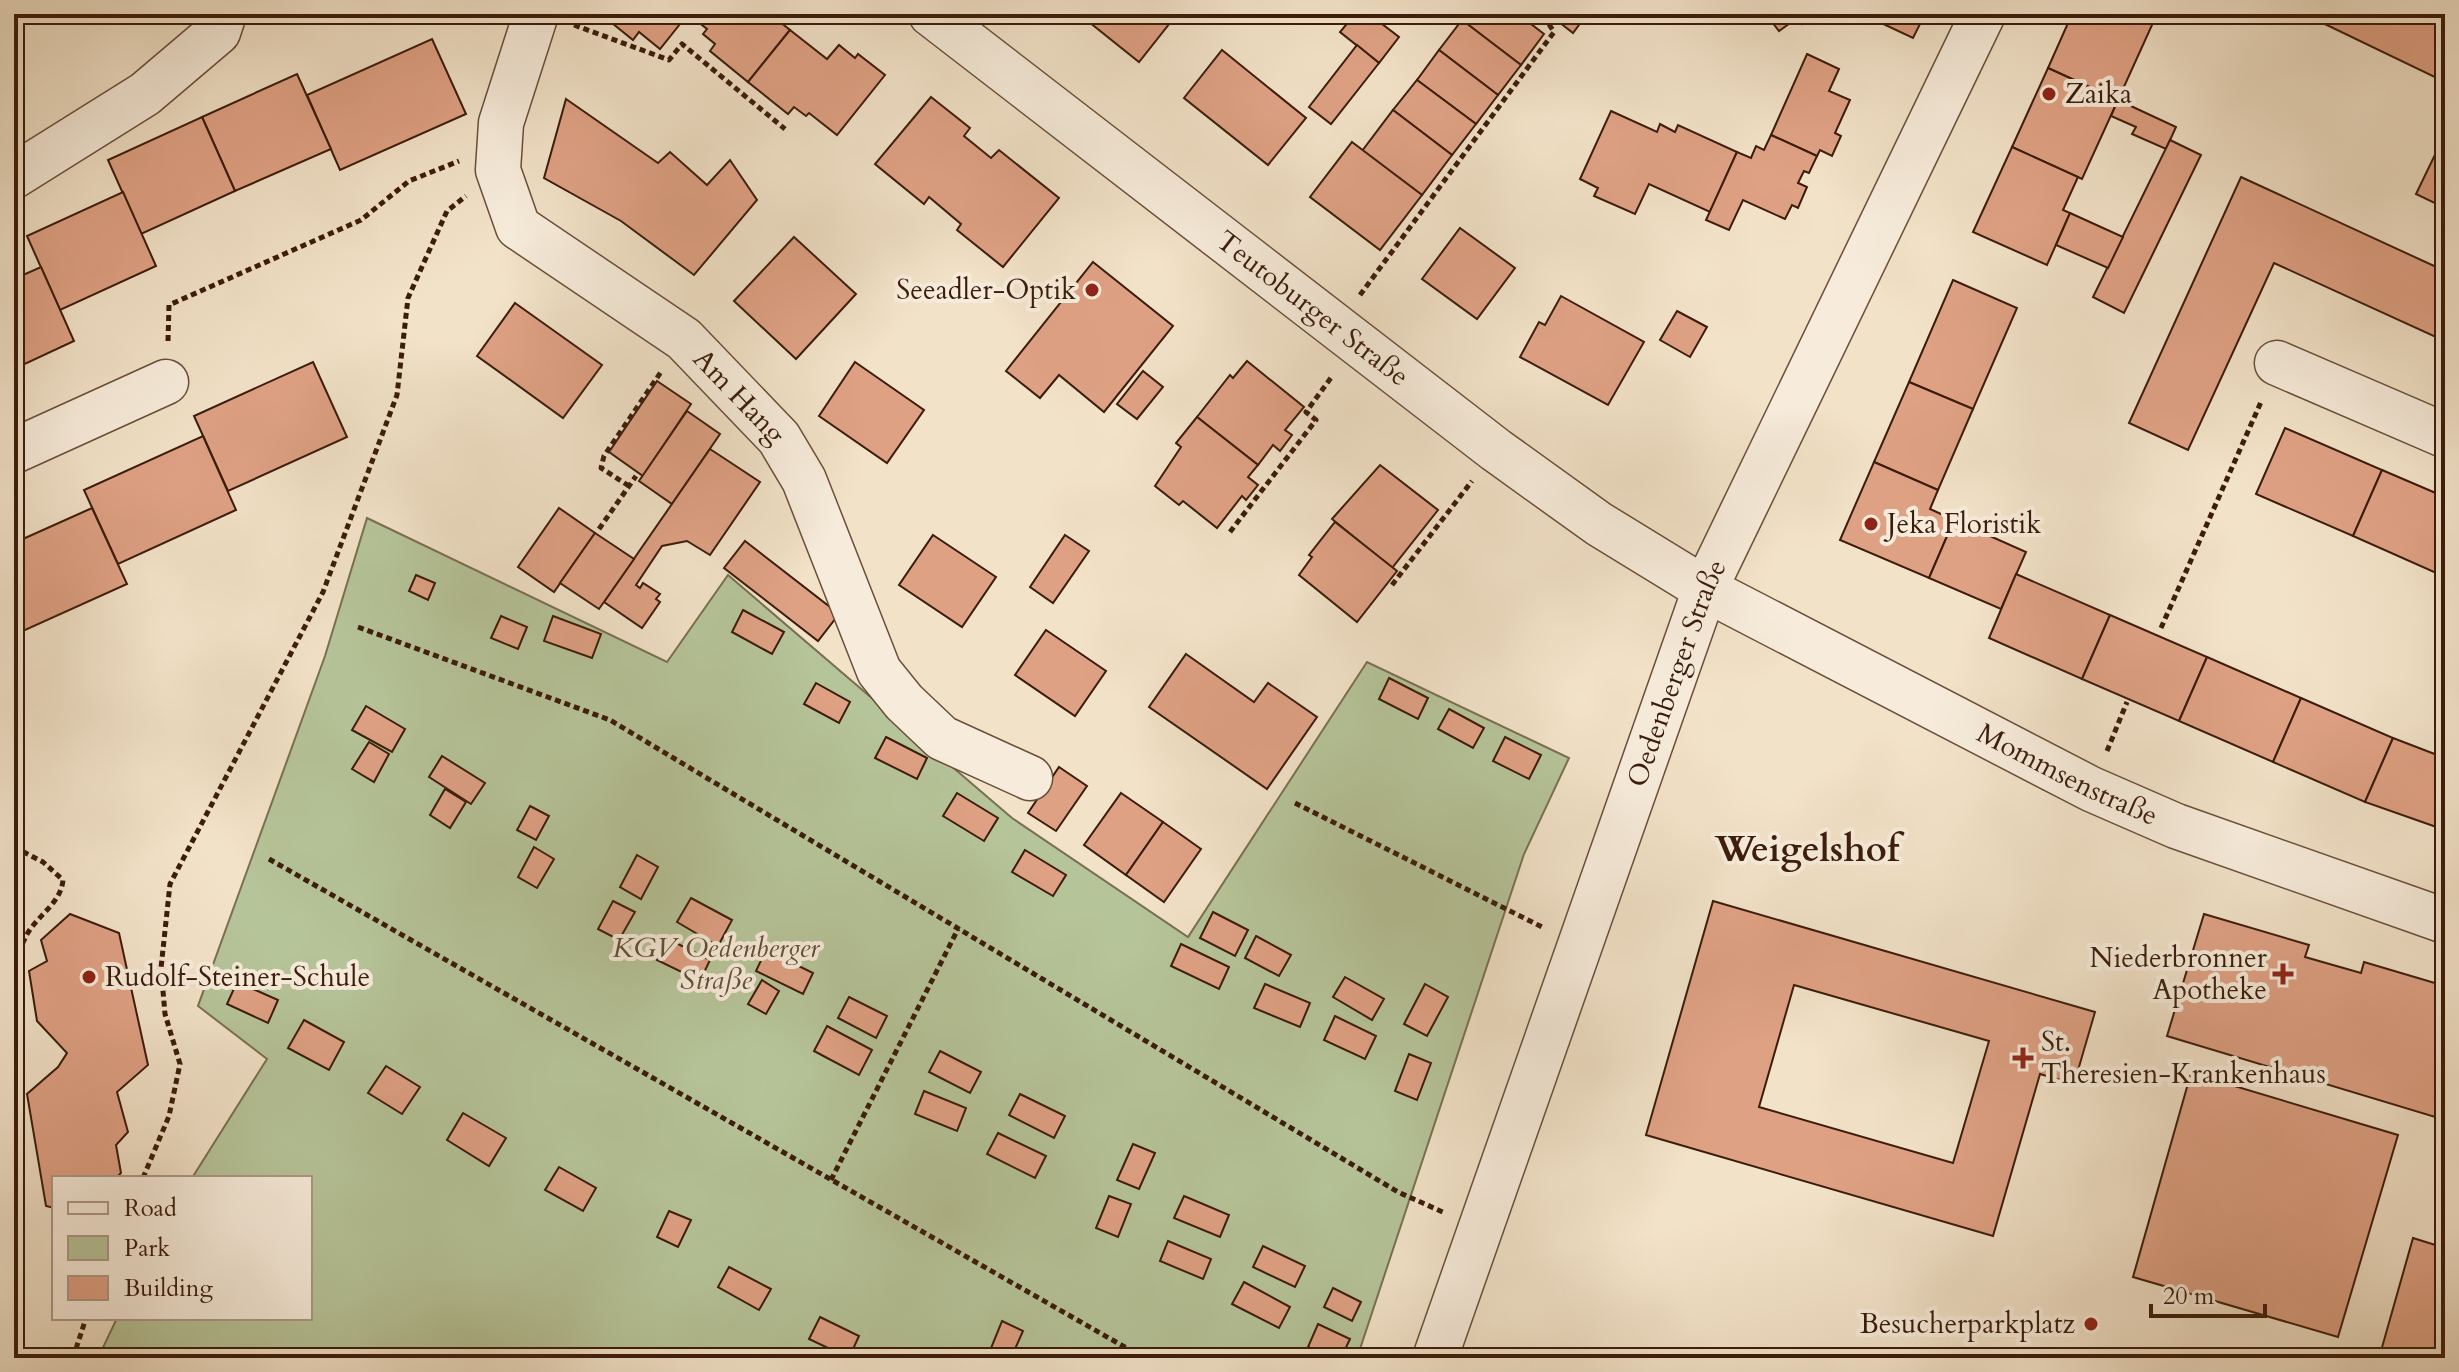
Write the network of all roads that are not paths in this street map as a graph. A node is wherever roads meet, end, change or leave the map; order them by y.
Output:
1 (224, 14) edge
2 (931, 14) edge
3 (1983, 14) edge
4 (554, 19) edge
5 (14, 176) edge
6 (2277, 363) road end
7 (166, 382) dead end
8 (2445, 435) edge
9 (14, 451) edge
10 (1705, 589) junction
11 (1030, 778) dead end
12 (2445, 921) edge
13 (1435, 1358) edge

1 - 5 street
2 - 10 street, Teutoburger Straße
3 - 10 street, Oedenberger Straße
4 - 11 street, Am Hang
6 - 8 street
7 - 9 street
10 - 12 street, Mommsenstraße
10 - 13 street, Oedenberger Straße

